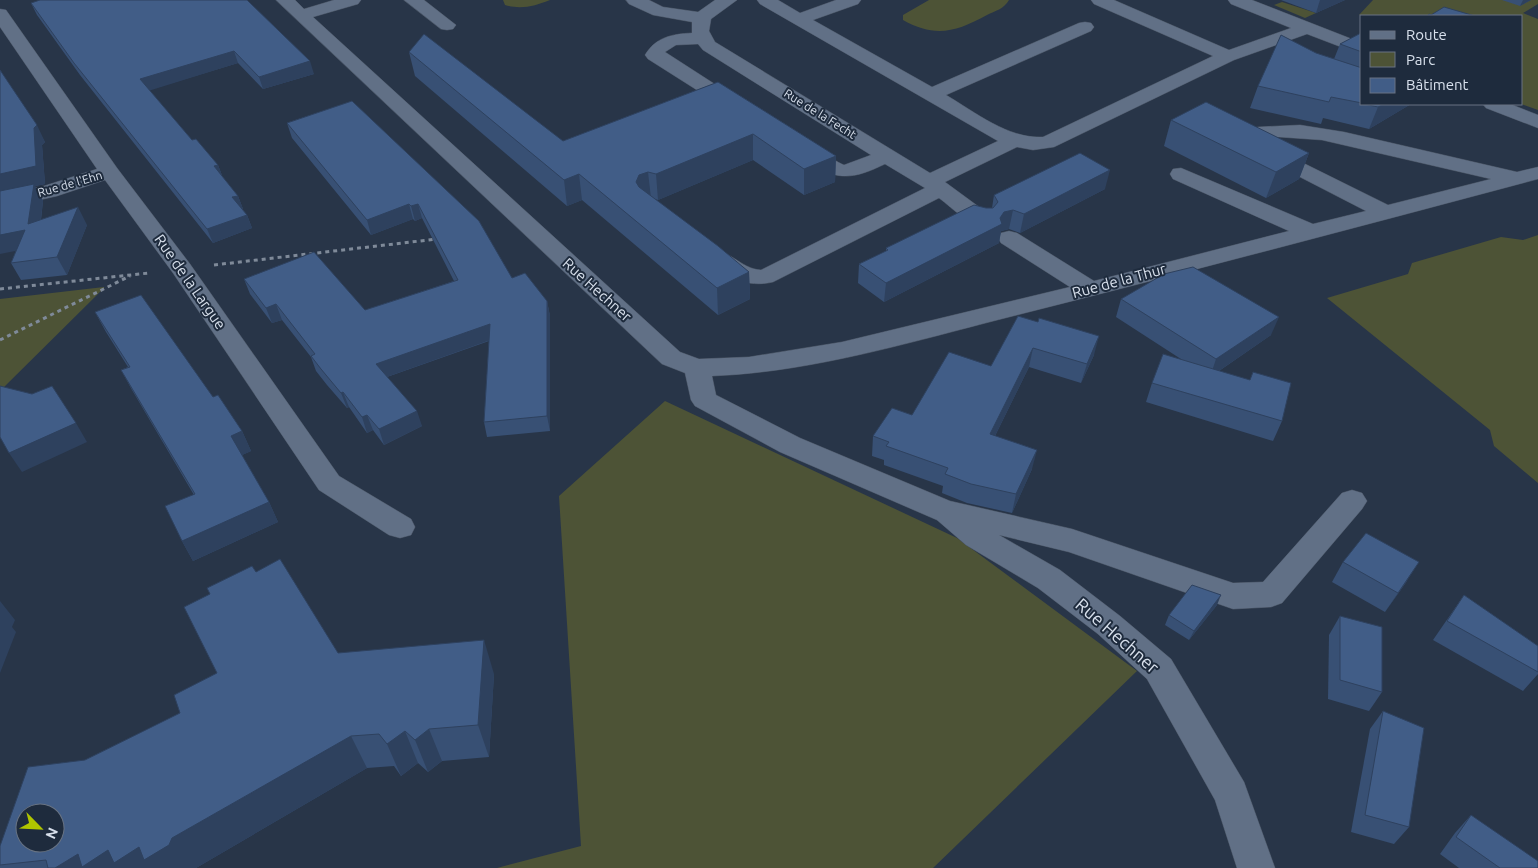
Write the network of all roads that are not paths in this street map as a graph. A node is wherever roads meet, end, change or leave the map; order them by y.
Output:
1 (285, 0) edge
2 (352, 0) edge
3 (413, 0) edge
4 (635, 0) edge
5 (728, 0) edge
6 (766, 0) edge
7 (852, 0) edge
8 (1100, 0) edge
9 (1237, 0) edge
10 (0, 14) edge
11 (301, 15) junction
12 (702, 18) junction
13 (799, 19) junction
14 (447, 25) dead end
15 (1086, 27) dead end
16 (1307, 28) junction
17 (701, 38) junction
18 (1268, 42) junction
19 (1360, 49) edge
20 (1292, 55) edge
21 (1228, 56) junction
22 (931, 95) junction
23 (1496, 105) edge
24 (754, 118) edge
25 (1538, 122) edge
26 (786, 139) edge
27 (1014, 141) junction
28 (886, 155) junction
29 (110, 172) junction
30 (1181, 174) dead end
31 (1529, 176) edge
32 (935, 185) junction
33 (0, 202) edge
34 (1387, 213) junction
35 (982, 220) edge
36 (1310, 232) junction
37 (1009, 238) dead end
38 (704, 247) edge
39 (1091, 289) junction
40 (697, 368) junction
41 (1352, 501) dead end
42 (944, 511) junction
43 (400, 527) dead end
44 (1256, 868) edge

1 - 11 street, Rue Hechner
2 - 11 street
3 - 14 street
4 - 12 street
5 - 12 street
6 - 13 street
7 - 13 street
8 - 21 street
9 - 16 street
10 - 29 street, Rue de la Largue
11 - 40 street, Rue Hechner
12 - 17 street
13 - 22 street
15 - 22 street
16 - 18 street
16 - 19 street
17 - 24 street
17 - 28 street, Rue de la Fecht
18 - 20 street
18 - 21 street
21 - 27 street
22 - 27 street
23 - 25 street
26 - 28 street
27 - 32 street
28 - 32 street, Rue de la Fecht
29 - 33 street, Rue de l'Ehn
29 - 43 street, Rue de la Largue
30 - 36 street
31 - 34 street, Rue de la Thur
31 - 34 street
32 - 35 street, Rue de la Fecht
32 - 38 street
34 - 36 street, Rue de la Thur
36 - 39 street, Rue de la Thur
37 - 39 street
39 - 40 street, Rue de la Thur
40 - 42 street, Rue Hechner
41 - 42 street, Rue Hechner
42 - 44 street, Rue Hechner

